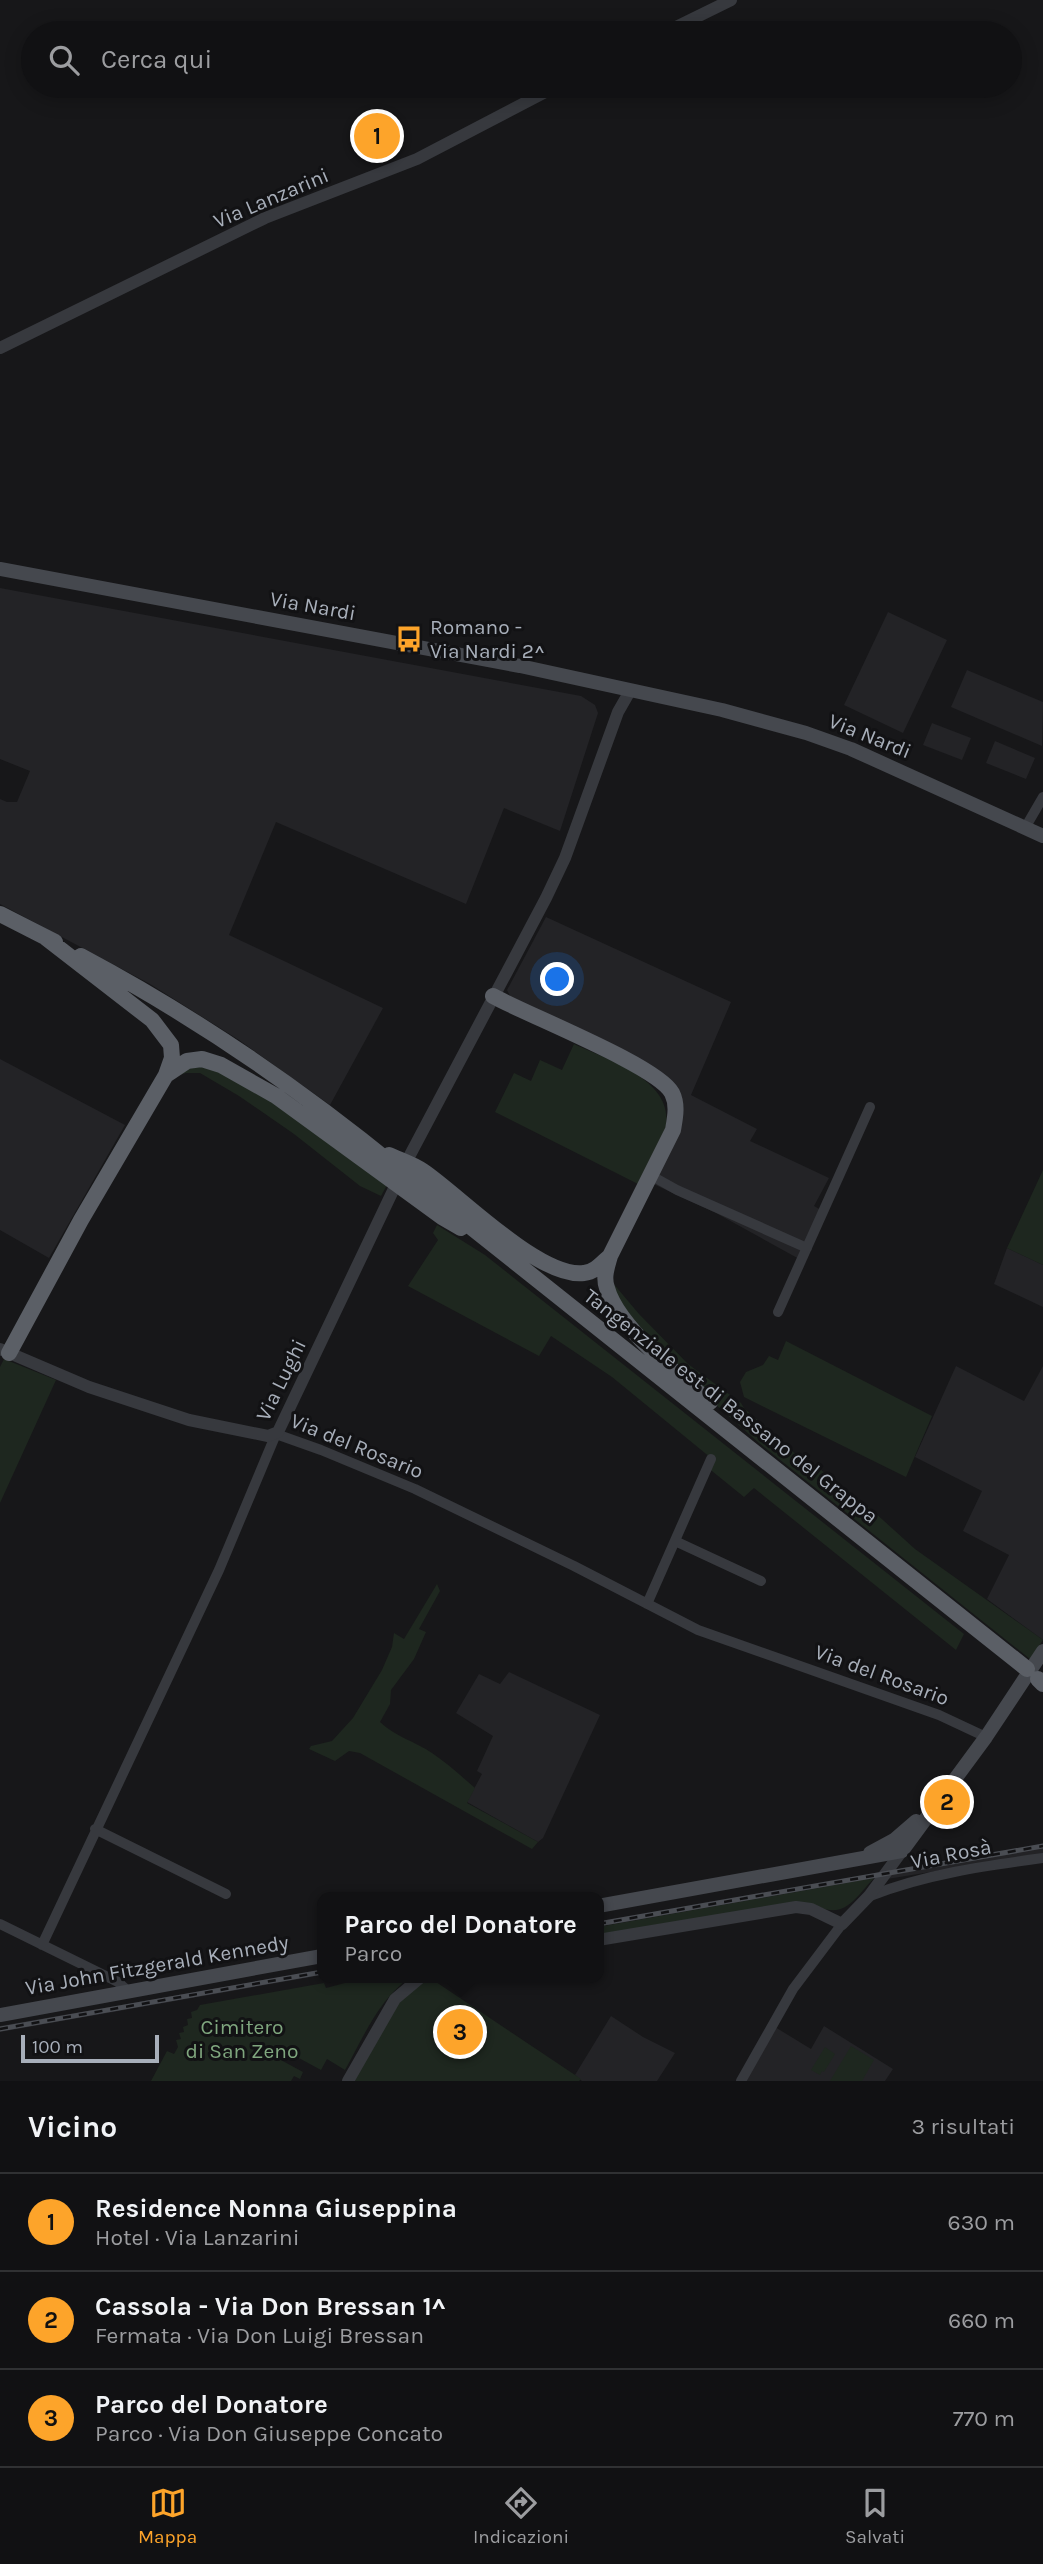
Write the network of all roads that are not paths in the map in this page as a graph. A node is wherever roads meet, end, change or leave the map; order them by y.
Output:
1 (732, 0) edge
2 (689, 21) edge
3 (534, 98) edge
4 (0, 348) edge
5 (0, 569) edge
6 (624, 689) junction
7 (1043, 797) edge
8 (1025, 828) junction
9 (1043, 836) edge
10 (0, 914) edge
11 (46, 938) junction
12 (493, 996) junction
13 (166, 1075) junction
14 (870, 1107) dead end
15 (370, 1146) junction
16 (650, 1175) junction
17 (807, 1248) junction
18 (499, 1249) junction
19 (610, 1256) junction
20 (778, 1312) dead end
21 (4, 1351) edge
22 (276, 1434) junction
23 (750, 1447) junction
24 (711, 1459) dead end
25 (675, 1541) junction
26 (761, 1581) dead end
27 (647, 1604) junction
28 (1043, 1651) edge
29 (1036, 1677) edge
30 (986, 1737) junction
31 (95, 1829) junction
32 (900, 1846) junction
33 (1043, 1858) edge
34 (226, 1894) dead end
35 (869, 1896) junction
36 (604, 1905) edge
37 (0, 1924) edge
38 (842, 1924) junction
39 (604, 1939) edge
40 (41, 1945) junction
41 (317, 1957) edge
42 (414, 1983) edge
43 (130, 1992) junction
44 (0, 2015) edge
45 (348, 2081) edge
46 (741, 2081) edge

1 - 2 street
3 - 4 street, Via Lanzarini
5 - 6 main road, Via Nardi
6 - 8 main road, Via Nardi
6 - 12 street, Via Lughi
7 - 8 street
8 - 9 main road, Via Nardi
10 - 11 highway, Tangenziale est di Bassano del Grappa
11 - 13 highway
11 - 15 highway, Tangenziale est di Bassano del Grappa
12 - 16 highway
12 - 22 street, Via Lughi
13 - 18 highway
13 - 21 highway
14 - 17 street
15 - 18 highway, Tangenziale est di Bassano del Grappa
15 - 19 highway
16 - 17 street
16 - 19 highway
17 - 20 street
18 - 23 highway, Tangenziale est di Bassano del Grappa
19 - 23 highway
21 - 22 street, Via del Rosario
22 - 27 street, Via del Rosario
22 - 31 street, Via Lughi
23 - 29 highway, Tangenziale est di Bassano del Grappa
24 - 25 street
25 - 26 street
25 - 27 street
27 - 30 street, Via del Rosario
28 - 30 main road
30 - 32 main road
31 - 34 street
31 - 40 street, Via Lughi
32 - 35 street
32 - 36 main road
33 - 35 street, Via Rosà
35 - 38 street
37 - 40 street
38 - 39 street
38 - 46 street
40 - 43 street
41 - 43 main road, Via John Fitzgerald Kennedy
42 - 45 street
43 - 44 main road, Via John Fitzgerald Kennedy

